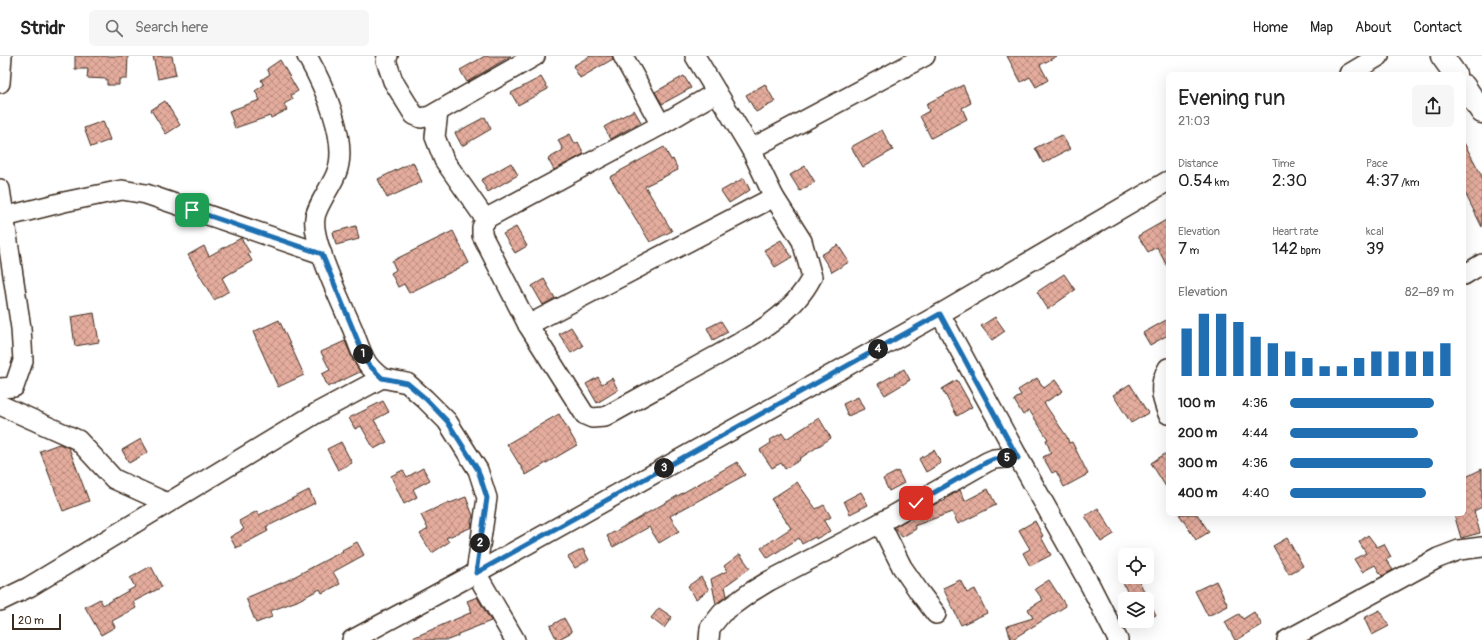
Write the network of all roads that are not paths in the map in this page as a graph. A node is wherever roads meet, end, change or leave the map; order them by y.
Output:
1 (2, 56) edge
2 (307, 56) edge
3 (388, 56) edge
4 (535, 56) edge
5 (623, 56) edge
6 (695, 56) edge
7 (925, 56) edge
8 (1379, 56) edge
9 (1442, 56) edge
10 (1352, 72) edge
11 (1454, 72) edge
12 (0, 83) edge
13 (1466, 89) edge
14 (717, 92) junction
15 (438, 112) junction
16 (1482, 112) edge
17 (660, 125) junction
18 (751, 149) junction
19 (1166, 181) edge
20 (0, 189) edge
21 (774, 197) junction
22 (4, 217) junction
23 (486, 220) junction
24 (322, 254) junction
25 (1482, 264) edge
26 (1466, 274) edge
27 (940, 314) junction
28 (528, 325) junction
29 (1166, 371) edge
30 (382, 378) junction
31 (0, 388) edge
32 (0, 405) edge
33 (1166, 408) edge
34 (1018, 458) junction
35 (167, 503) junction
36 (880, 523) junction
37 (1482, 547) edge
38 (476, 573) junction
39 (0, 601) edge
40 (936, 614) dead end
41 (352, 640) edge
42 (515, 640) edge
43 (709, 640) edge
44 (1118, 640) edge
45 (1287, 640) edge

1 - 12 street
2 - 24 street
3 - 15 street
4 - 15 street
5 - 17 street
6 - 14 street
7 - 18 street
8 - 10 street
9 - 11 street
13 - 16 street
14 - 17 street
14 - 18 street
15 - 23 street
17 - 23 street
18 - 21 street
19 - 27 street
20 - 22 street
21 - 28 street
21 - 28 street
22 - 24 street
22 - 31 street
23 - 28 street
24 - 30 street
25 - 26 street
27 - 34 street
27 - 38 street
29 - 33 street
30 - 35 street
30 - 38 street
32 - 35 street
34 - 36 street
34 - 44 street
35 - 39 street
36 - 40 street
36 - 43 street
37 - 45 street
38 - 41 street
38 - 42 street

